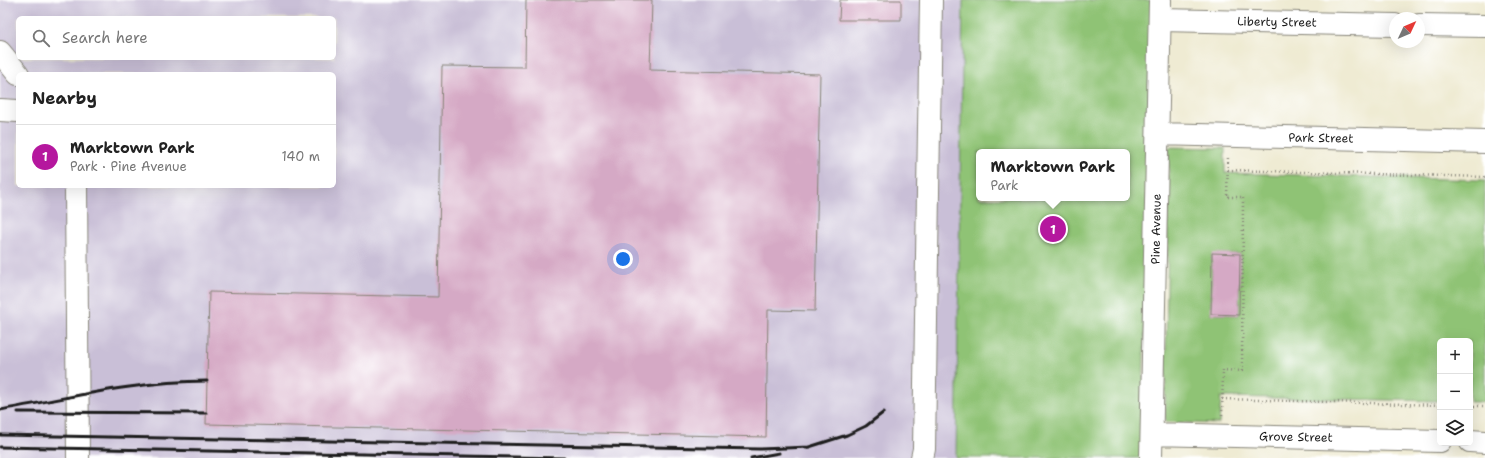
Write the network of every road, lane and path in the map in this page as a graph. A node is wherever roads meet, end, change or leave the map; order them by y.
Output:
1 (931, 0) edge
2 (1160, 10) edge
3 (1389, 24) edge
4 (1425, 25) edge
5 (1485, 26) edge
6 (0, 52) edge
7 (16, 72) edge
8 (0, 110) edge
9 (16, 111) edge
10 (1158, 134) junction
11 (1229, 136) junction
12 (1485, 142) edge
13 (1228, 170) junction
14 (1485, 177) edge
15 (76, 188) edge
16 (1222, 399) junction
17 (1437, 405) edge
18 (1473, 406) edge
19 (1485, 406) edge
20 (1152, 434) junction
21 (1221, 436) junction
22 (1437, 441) edge
23 (1473, 441) edge
24 (1485, 442) edge
25 (78, 458) edge
26 (922, 458) edge
27 (1152, 458) edge

1 - 26 street
2 - 3 street, Liberty Street
2 - 10 street, Pine Avenue
4 - 5 street
6 - 7 street
8 - 9 street
10 - 11 street, Park Street
10 - 20 street, Pine Avenue
11 - 12 street, Park Street
11 - 13 path
13 - 14 path
13 - 16 path
15 - 25 street
16 - 17 path
16 - 21 path
18 - 19 path
20 - 21 street, Grove Street
20 - 27 street, Pine Avenue
21 - 22 street, Grove Street
23 - 24 street

